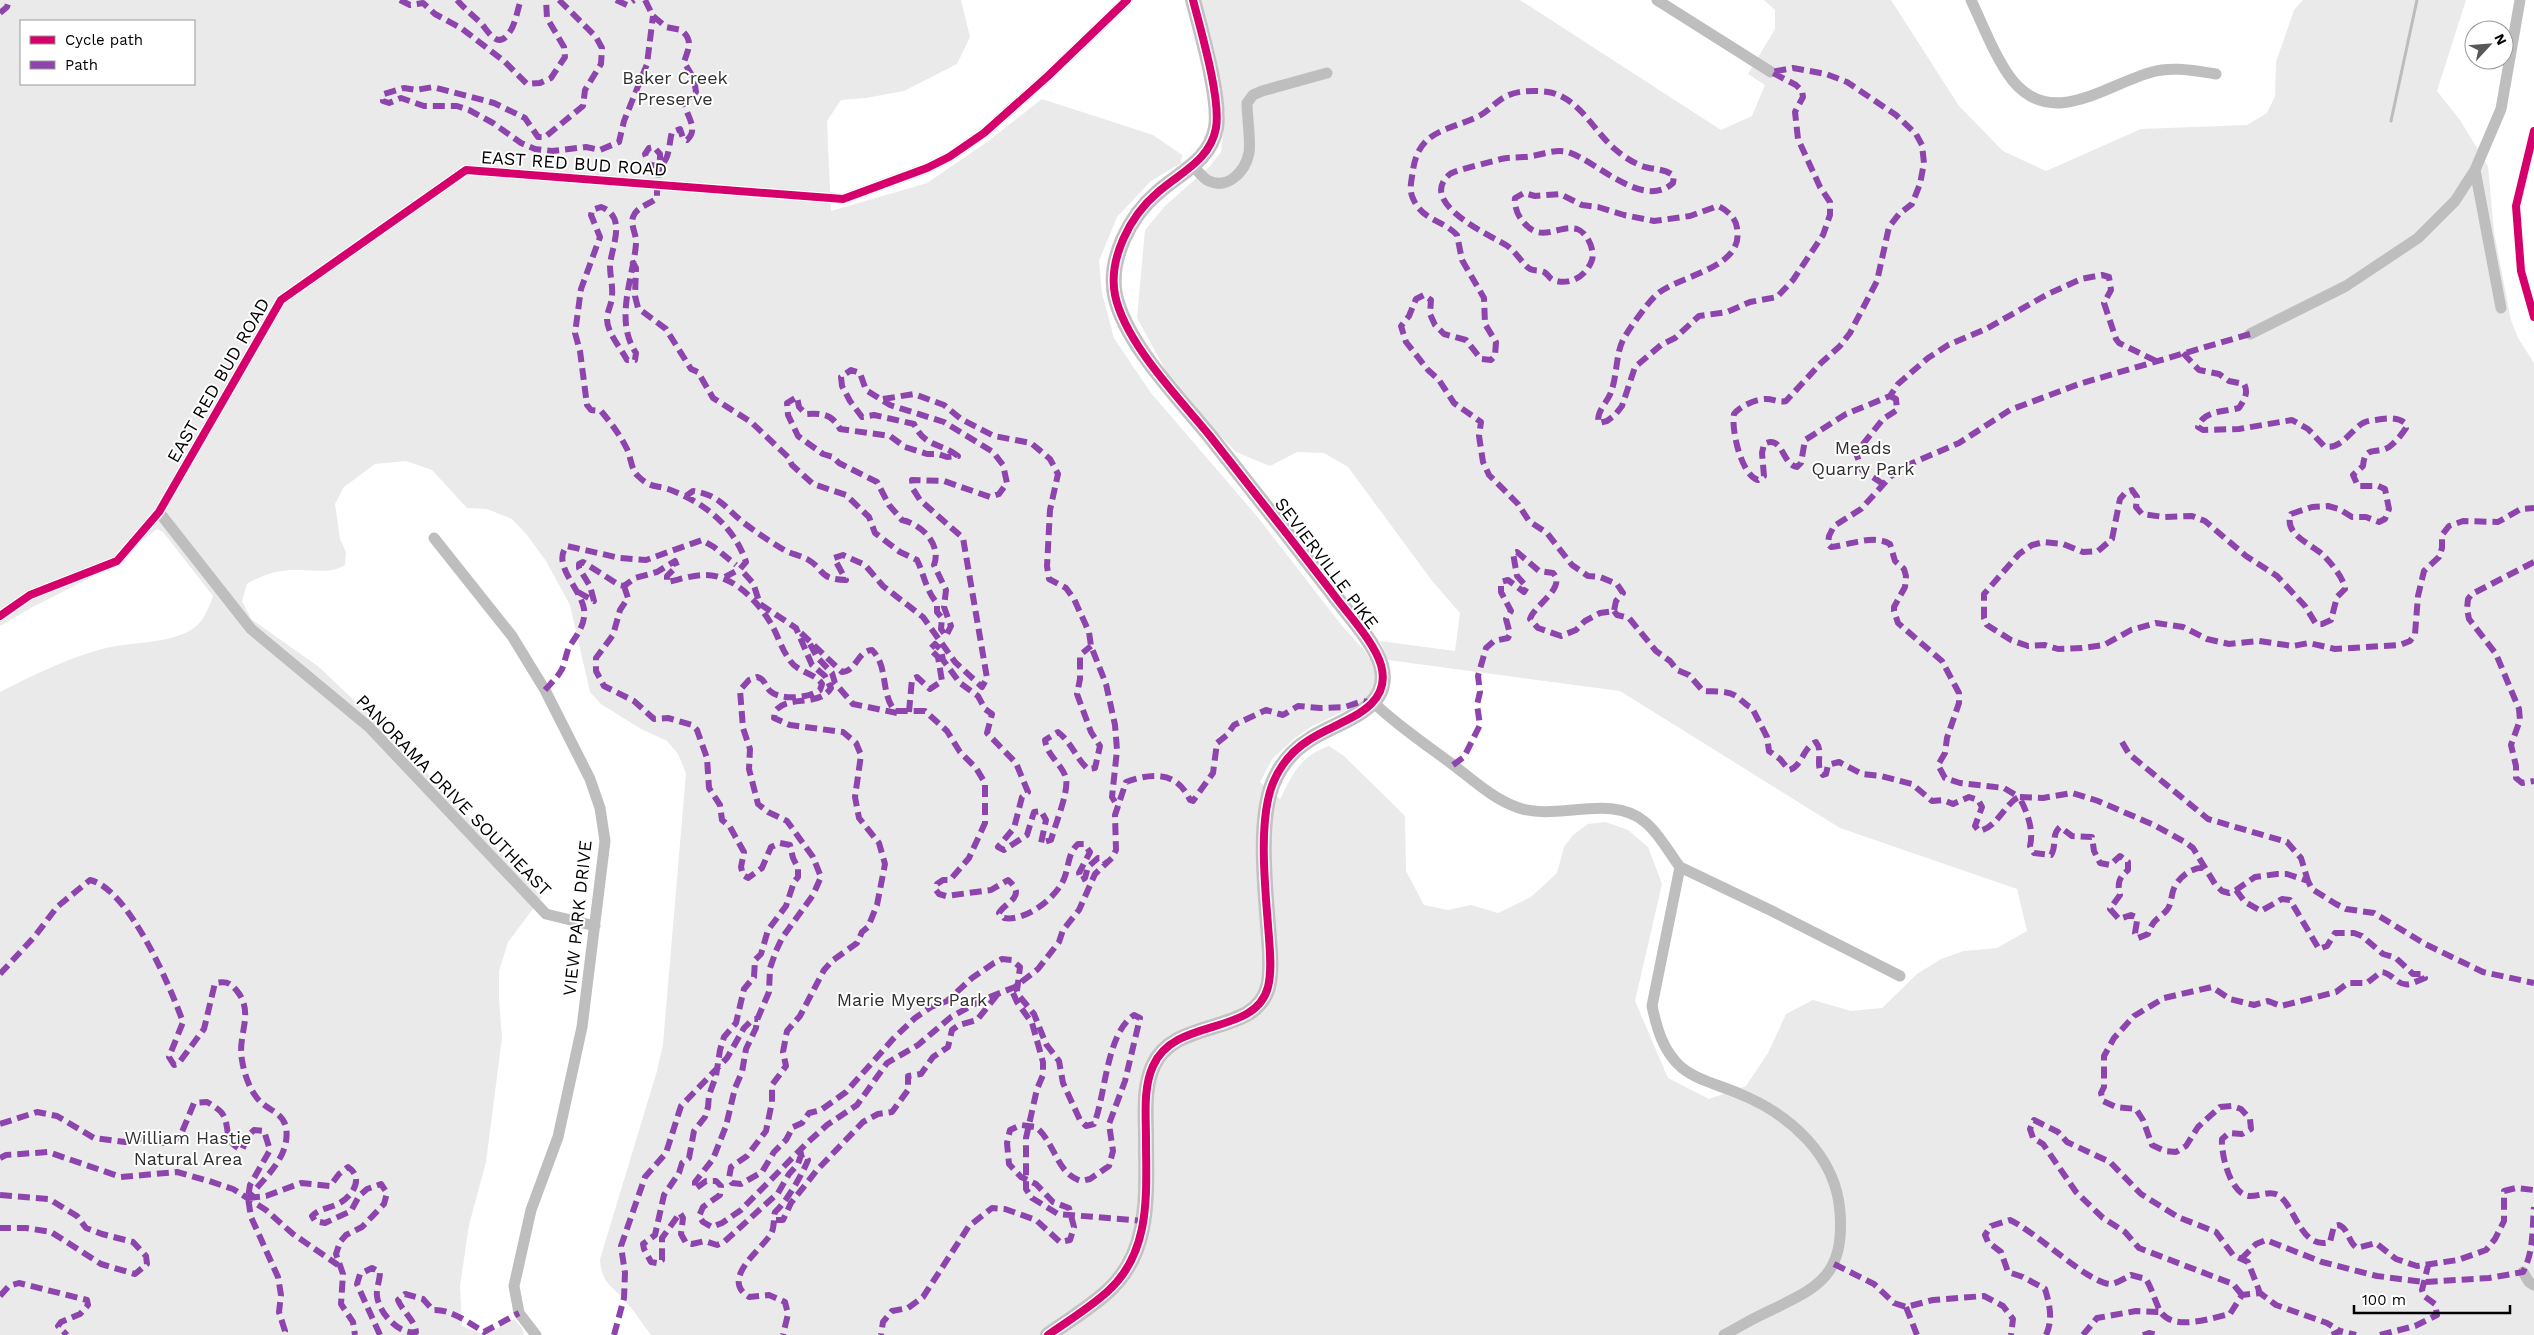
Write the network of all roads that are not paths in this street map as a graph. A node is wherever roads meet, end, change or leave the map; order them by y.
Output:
1 (1128, 0) edge
2 (1194, 0) edge
3 (1657, 0) edge
4 (1971, 0) edge
5 (2520, 0) edge
6 (1771, 72) dead end
7 (1328, 73) dead end
8 (2216, 74) dead end
9 (1193, 166) junction
10 (2475, 170) junction
11 (2502, 308) dead end
12 (2250, 334) dead end
13 (159, 512) junction
14 (434, 538) dead end
15 (0, 616) edge
16 (1374, 703) junction
17 (1680, 867) junction
18 (595, 926) junction
19 (1900, 976) dead end
20 (2523, 1272) dead end
21 (2534, 1285) edge
22 (536, 1335) edge
23 (1048, 1335) edge
24 (1724, 1335) edge

1 - 13 street, EAST RED BUD ROAD
2 - 9 street, SEVIERVILLE PIKE
3 - 6 street
4 - 8 street
5 - 10 street
7 - 9 street
9 - 16 street, SEVIERVILLE PIKE
10 - 11 street
10 - 12 street
13 - 15 street, EAST RED BUD ROAD
13 - 18 street, PANORAMA DRIVE SOUTHEAST
14 - 18 street, VIEW PARK DRIVE
16 - 17 street
16 - 23 street
17 - 19 street
17 - 24 street
18 - 22 street, VIEW PARK DRIVE
20 - 21 street

